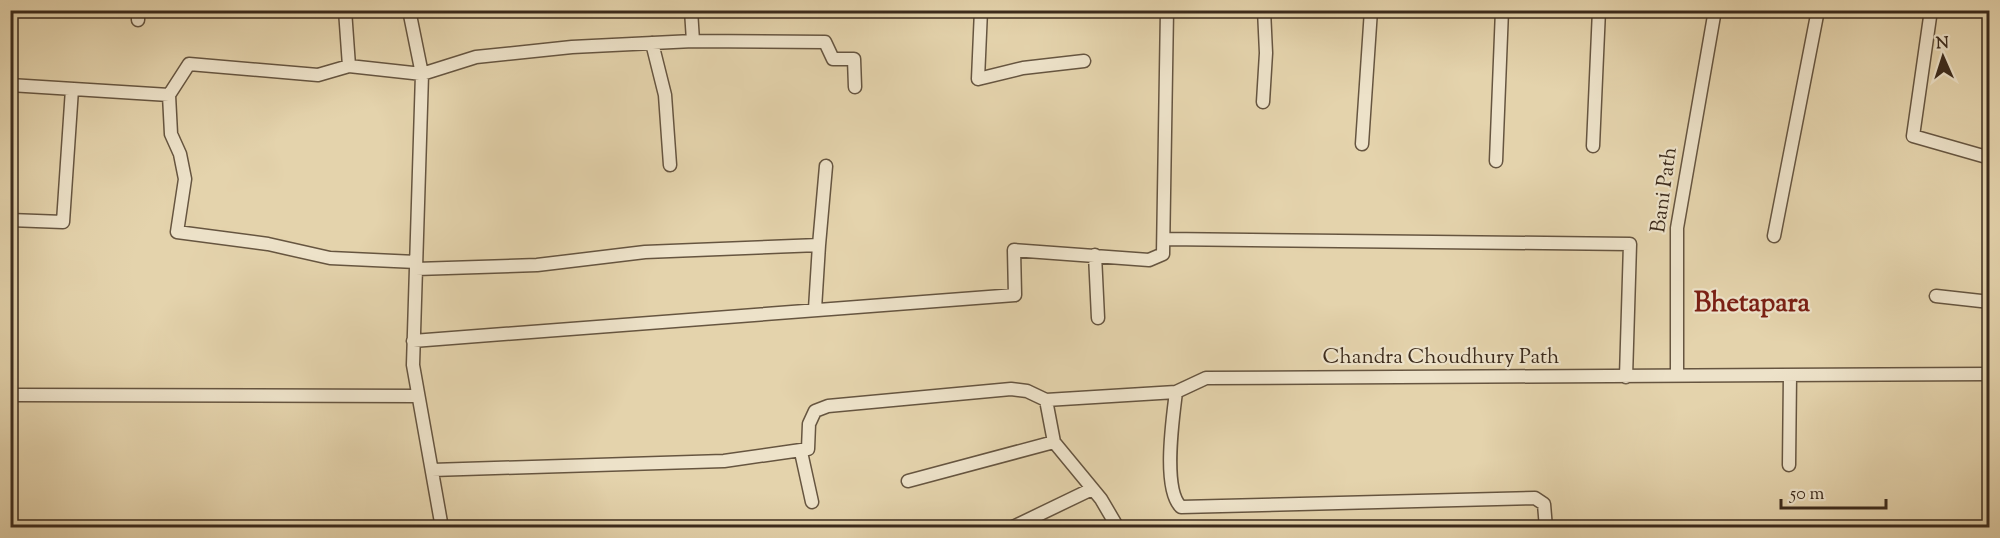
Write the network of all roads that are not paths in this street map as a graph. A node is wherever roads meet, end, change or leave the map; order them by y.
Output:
1 (345, 10) edge
2 (409, 10) edge
3 (691, 10) edge
4 (981, 10) edge
5 (1167, 10) edge
6 (1264, 10) edge
7 (1371, 10) edge
8 (1502, 10) edge
9 (1599, 10) edge
10 (1715, 10) edge
11 (1818, 10) edge
12 (1931, 10) edge
13 (693, 41) junction
14 (652, 43) junction
15 (1084, 62) dead end
16 (349, 66) junction
17 (422, 74) junction
18 (10, 85) edge
19 (855, 87) dead end
20 (72, 89) junction
21 (169, 95) junction
22 (1263, 102) dead end
23 (1362, 144) dead end
24 (1593, 146) dead end
25 (1989, 158) edge
26 (1496, 160) dead end
27 (670, 165) dead end
28 (826, 166) dead end
29 (10, 220) edge
30 (1774, 236) dead end
31 (1165, 239) junction
32 (819, 245) junction
33 (1095, 255) junction
34 (416, 266) junction
35 (1936, 296) dead end
36 (1989, 302) edge
37 (815, 309) junction
38 (1098, 318) dead end
39 (413, 341) junction
40 (1989, 374) edge
41 (1790, 375) junction
42 (1677, 376) junction
43 (1626, 377) junction
44 (1176, 392) junction
45 (10, 395) edge
46 (418, 396) junction
47 (1046, 400) junction
48 (1054, 442) junction
49 (801, 452) junction
50 (1789, 465) dead end
51 (432, 470) junction
52 (908, 481) dead end
53 (1092, 489) junction
54 (812, 502) dead end
55 (442, 528) edge
56 (1011, 528) edge
57 (1118, 528) edge
58 (1546, 528) edge

1 - 16 street
2 - 17 street
3 - 13 street
4 - 15 street
5 - 31 street
6 - 22 street
7 - 23 street
8 - 26 street
9 - 24 street
10 - 42 street, Bani Path
11 - 30 street
12 - 25 street
13 - 14 street
13 - 19 street
14 - 17 street
14 - 27 street
16 - 17 street
16 - 21 street
17 - 34 street
18 - 20 street
20 - 21 street
20 - 29 street
21 - 34 street
28 - 32 street
31 - 33 street
31 - 43 street
32 - 34 street
32 - 37 street
33 - 37 street
33 - 38 street
34 - 39 street
35 - 36 street
37 - 39 street
39 - 46 street
40 - 41 street, Chandra Choudhury Path
41 - 42 street, Chandra Choudhury Path
41 - 50 street
42 - 43 street, Chandra Choudhury Path
43 - 44 street, Chandra Choudhury Path
44 - 47 street, Chandra Choudhury Path
44 - 58 street
45 - 46 street
46 - 51 street
47 - 48 street
47 - 49 street
48 - 52 street
48 - 53 street
49 - 51 street
49 - 54 street
51 - 55 street
53 - 56 street
53 - 57 street

